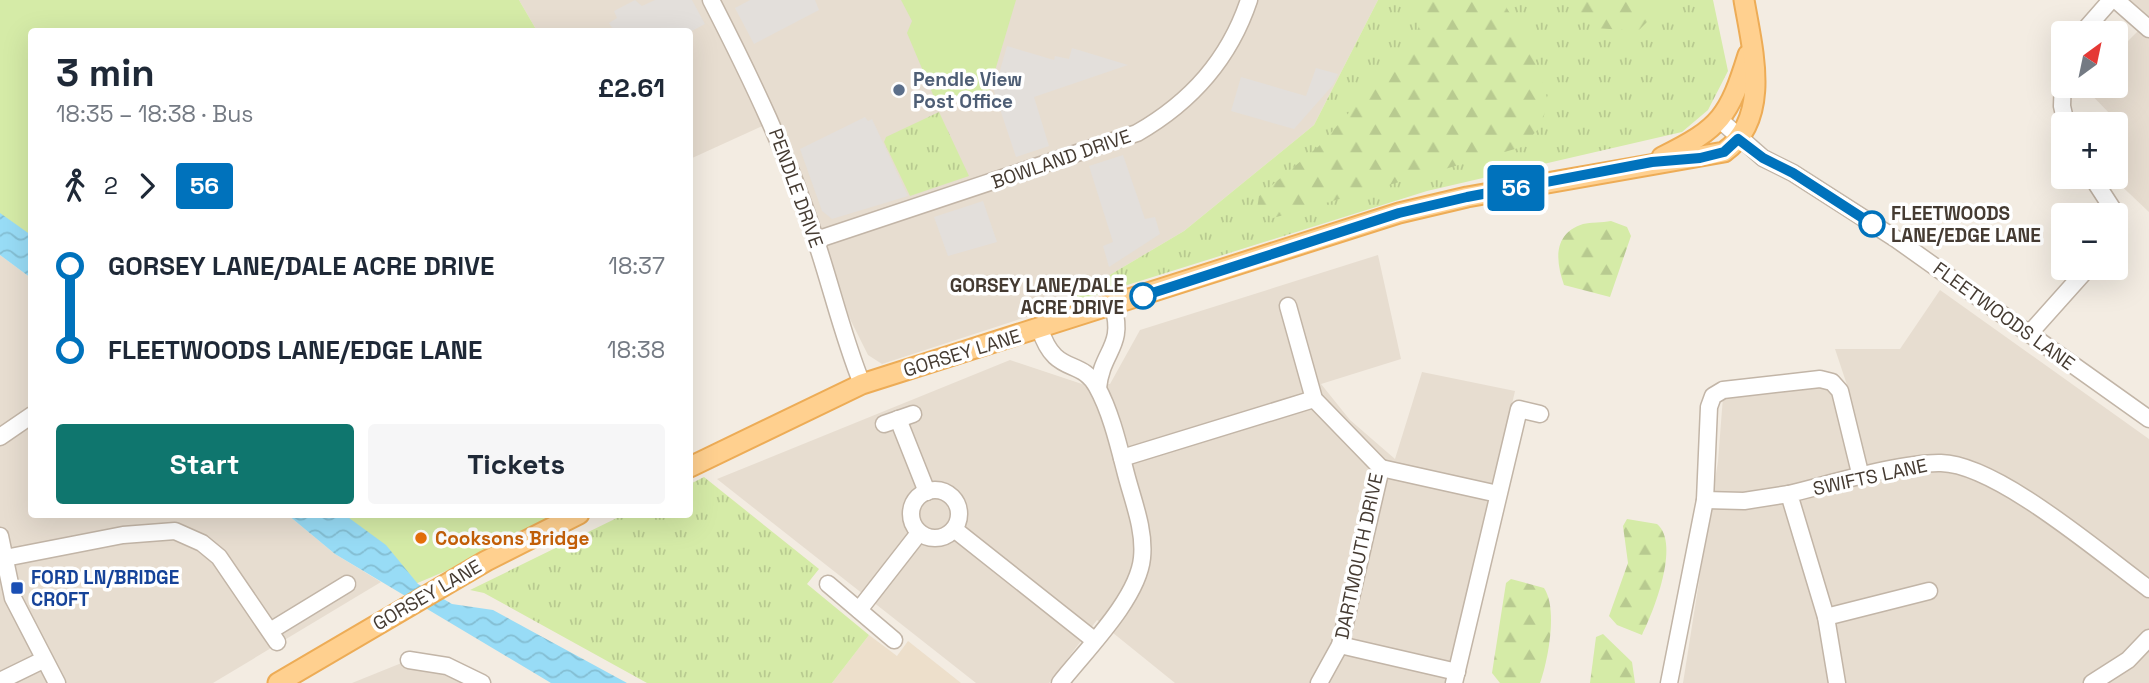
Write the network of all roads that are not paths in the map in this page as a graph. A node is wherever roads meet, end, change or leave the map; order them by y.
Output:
1 (711, 0) edge
2 (1249, 0) edge
3 (1744, 0) edge
4 (2114, 0) edge
5 (2094, 21) edge
6 (2149, 29) edge
7 (1751, 46) junction
8 (1720, 120) junction
9 (1738, 139) junction
10 (1652, 162) junction
11 (816, 240) junction
12 (2077, 280) edge
13 (1113, 306) junction
14 (1288, 306) dead end
15 (1040, 329) junction
16 (2029, 334) junction
17 (862, 384) junction
18 (1098, 388) junction
19 (1314, 399) junction
20 (1539, 414) dead end
21 (28, 418) edge
22 (898, 419) dead end
23 (2149, 419) edge
24 (0, 437) edge
25 (1122, 458) junction
26 (693, 466) edge
27 (1381, 468) junction
28 (1861, 477) junction
29 (927, 492) junction
30 (1498, 494) junction
31 (1789, 494) junction
32 (1704, 500) junction
33 (571, 518) edge
34 (954, 529) junction
35 (919, 533) junction
36 (0, 536) edge
37 (5, 558) junction
38 (347, 584) dead end
39 (828, 584) dead end
40 (2149, 589) edge
41 (1928, 591) dead end
42 (859, 610) junction
43 (1826, 617) junction
44 (2149, 638) edge
45 (894, 640) dead end
46 (1094, 640) junction
47 (1340, 645) junction
48 (43, 660) junction
49 (409, 660) dead end
50 (1455, 677) edge
51 (0, 681) edge
52 (57, 683) edge
53 (278, 683) edge
54 (482, 683) edge
55 (1060, 683) edge
56 (1319, 683) edge
57 (1669, 683) edge
58 (1837, 683) edge
59 (2092, 683) edge

1 - 11 street, PENDLE DRIVE
2 - 11 street, BOWLAND DRIVE
3 - 7 main road
4 - 5 street
4 - 6 street
7 - 8 main road
7 - 9 main road
8 - 9 street, FLEETWOODS LANE
8 - 10 main road, GORSEY LANE
9 - 10 main road, GORSEY LANE
9 - 16 street, FLEETWOODS LANE
10 - 13 main road, GORSEY LANE
11 - 17 street, PENDLE DRIVE
12 - 16 street
13 - 15 main road, GORSEY LANE
13 - 18 street
14 - 19 street
15 - 17 main road, GORSEY LANE
15 - 18 street
16 - 23 street, FLEETWOODS LANE
17 - 26 main road, GORSEY LANE
18 - 25 street
19 - 25 street
19 - 27 street, DARTMOUTH DRIVE
20 - 30 street
21 - 24 street
22 - 29 street
25 - 46 street
27 - 30 street
27 - 47 street, DARTMOUTH DRIVE
28 - 31 street, SWIFTS LANE
28 - 32 street
28 - 40 street, SWIFTS LANE
29 - 34 street
29 - 35 street
30 - 50 street
31 - 32 street
31 - 43 street, SWIFTS LANE
32 - 57 street
33 - 53 main road, GORSEY LANE
34 - 35 street
34 - 46 street
35 - 42 street
36 - 37 street
37 - 38 street
37 - 48 street
39 - 42 street
41 - 43 street
42 - 45 street
43 - 58 street, SWIFTS LANE
44 - 59 street
46 - 55 street
47 - 50 street
47 - 56 street, DARTMOUTH DRIVE
48 - 51 street
48 - 52 street
49 - 54 street

